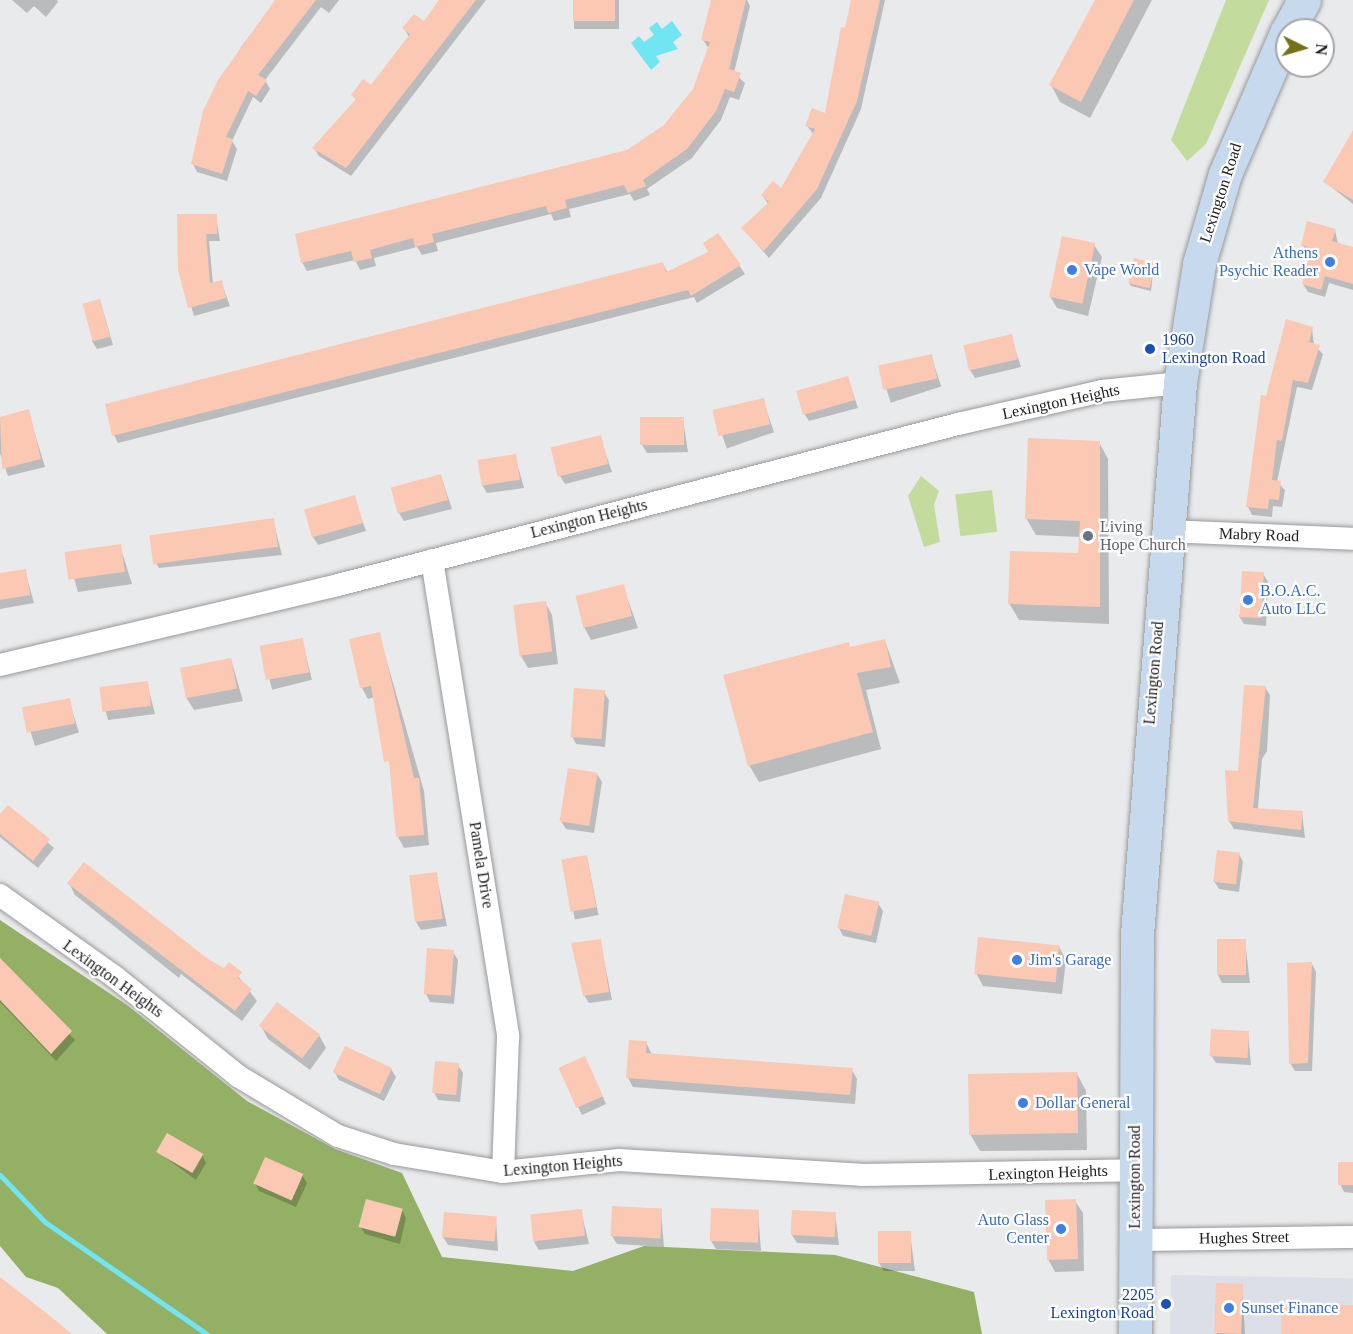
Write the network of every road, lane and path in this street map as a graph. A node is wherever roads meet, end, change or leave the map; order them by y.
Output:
1 (1304, 0) edge
2 (1294, 18) edge
3 (1275, 59) edge
4 (1180, 383) junction
5 (1166, 531) junction
6 (1353, 539) edge
7 (432, 560) junction
8 (0, 665) edge
9 (0, 895) edge
10 (1135, 1170) junction
11 (503, 1172) junction
12 (1353, 1236) edge
13 (1135, 1240) junction
14 (1135, 1334) edge

1 - 2 highway, Lexington Road
3 - 4 highway, Lexington Road
4 - 5 highway, Lexington Road
4 - 7 street, Lexington Heights
5 - 6 street, Mabry Road
5 - 10 highway, Lexington Road
7 - 8 street, Lexington Heights
7 - 11 street, Pamela Drive
9 - 11 street, Lexington Heights
10 - 11 street, Lexington Heights
10 - 13 highway, Lexington Road
12 - 13 street, Hughes Street
13 - 14 highway, Lexington Road

